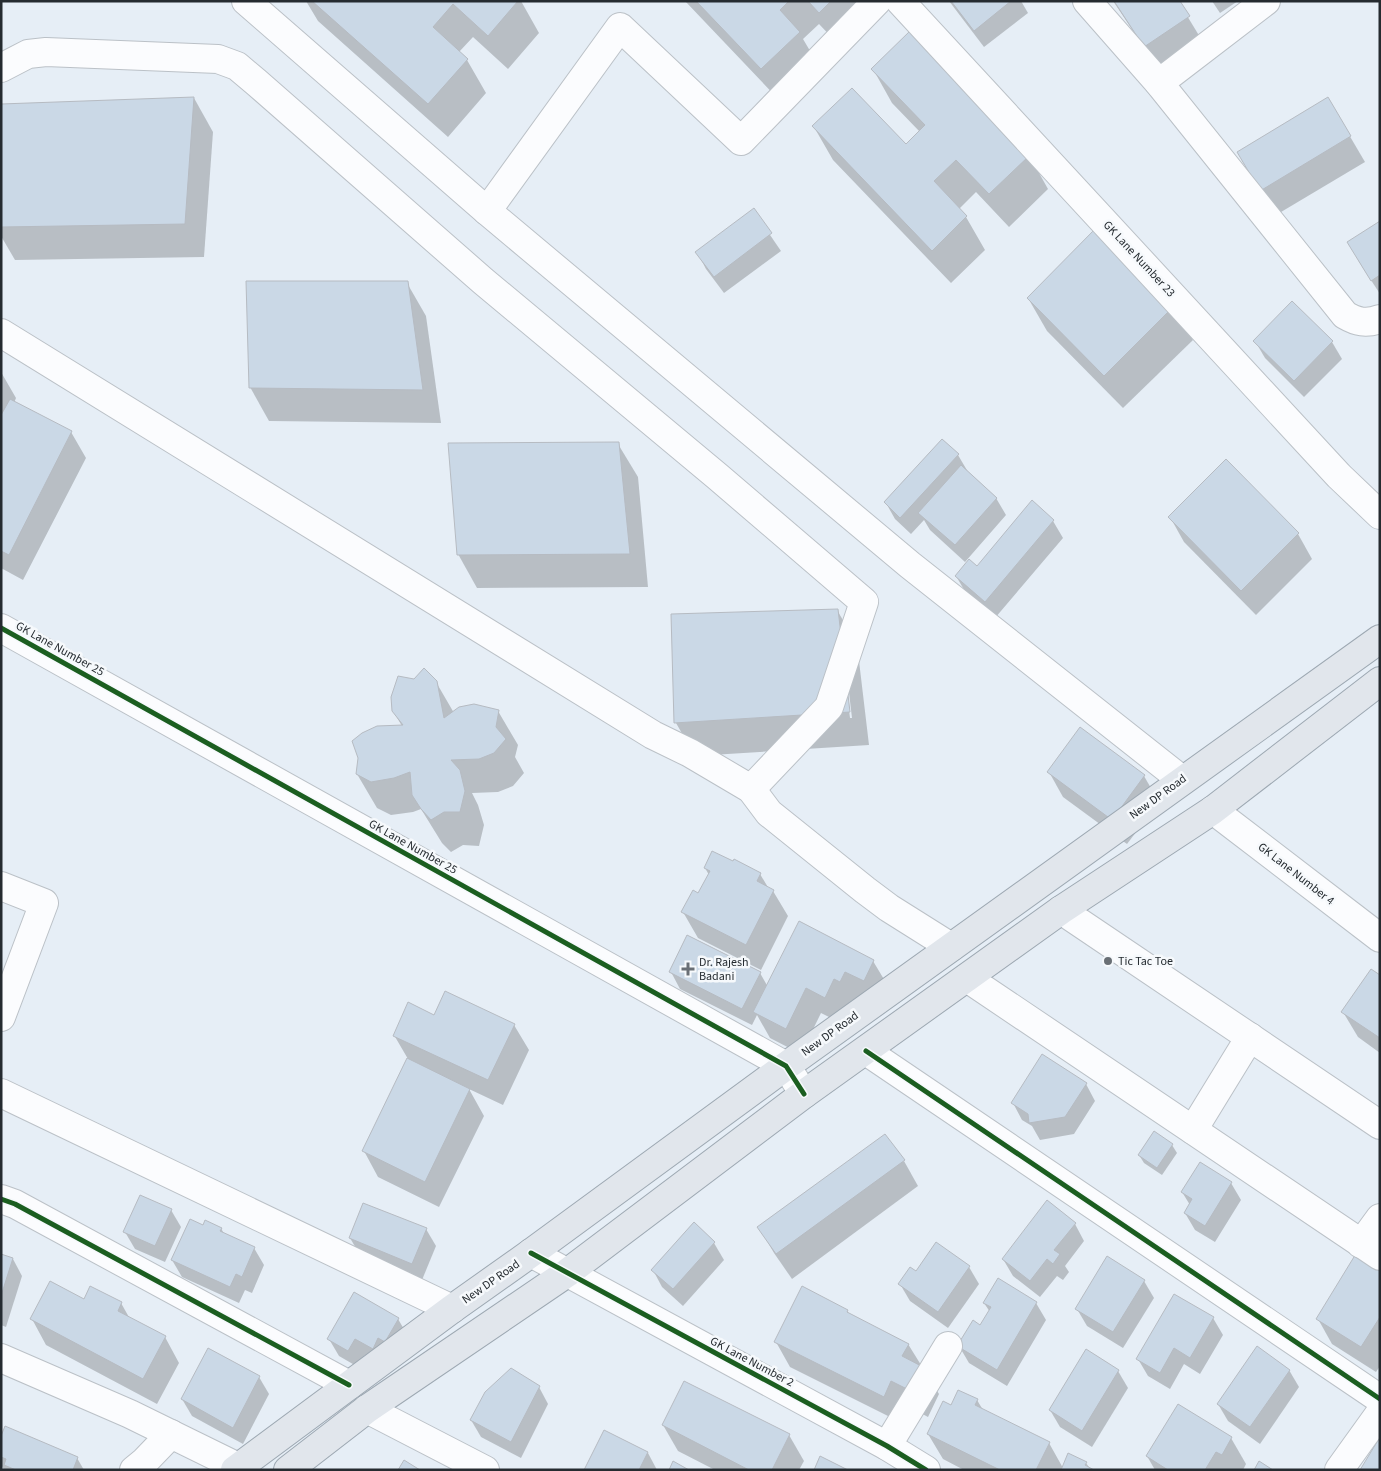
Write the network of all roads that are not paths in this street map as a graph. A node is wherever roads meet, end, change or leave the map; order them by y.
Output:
1 (246, 1) edge
2 (877, 1) edge
3 (900, 1) edge
4 (1087, 1) edge
5 (1266, 1) edge
6 (1, 68) edge
7 (1159, 82) junction
8 (487, 211) junction
9 (1380, 319) edge
10 (1, 333) edge
11 (1380, 515) edge
12 (1, 628) edge
13 (1380, 639) edge
14 (1376, 690) edge
15 (1182, 780) junction
16 (751, 789) junction
17 (1213, 810) junction
18 (1, 886) edge
19 (1061, 910) junction
20 (1380, 938) edge
21 (952, 947) junction
22 (966, 978) junction
23 (1, 1017) edge
24 (846, 1023) junction
25 (1250, 1037) junction
26 (866, 1050) junction
27 (786, 1066) junction
28 (1, 1093) edge
29 (804, 1094) junction
30 (1380, 1125) edge
31 (1193, 1130) junction
32 (1, 1198) edge
33 (1380, 1218) edge
34 (1371, 1250) edge
35 (531, 1253) junction
36 (567, 1273) junction
37 (452, 1308) junction
38 (948, 1346) dead end
39 (1, 1358) edge
40 (349, 1385) junction
41 (1380, 1399) edge
42 (367, 1409) junction
43 (1380, 1413) edge
44 (171, 1434) junction
45 (887, 1446) junction
46 (237, 1468) edge
47 (134, 1470) edge
48 (288, 1470) edge
49 (485, 1470) edge
50 (926, 1470) edge
51 (1339, 1470) edge

1 - 8 street
2 - 8 street
3 - 11 street, GK Lane Number 23
4 - 7 street
5 - 7 street
6 - 16 street
7 - 9 street
8 - 15 street
10 - 16 street
12 - 27 street, GK Lane Number 25
13 - 15 main road, New DP Road
14 - 17 main road
15 - 21 main road, New DP Road
16 - 21 street
17 - 19 main road
17 - 20 street, GK Lane Number 4
18 - 23 street
19 - 22 main road
19 - 25 street
21 - 24 main road, New DP Road
22 - 26 main road
22 - 31 street
24 - 26 main road
24 - 27 main road, New DP Road
25 - 30 street
25 - 31 street
26 - 29 main road
26 - 41 street
27 - 29 street, GK Lane Number 25
27 - 35 main road, New DP Road
28 - 37 street
29 - 36 main road
31 - 34 street
32 - 40 street
33 - 34 street
35 - 36 street, GK Lane Number 2
35 - 37 main road, New DP Road
36 - 42 main road
36 - 45 street, GK Lane Number 2
37 - 40 main road, New DP Road
38 - 45 street
39 - 44 street
40 - 46 main road, New DP Road
42 - 48 main road
42 - 49 street
43 - 51 street
44 - 46 street
44 - 47 street
45 - 50 street, GK Lane Number 2

